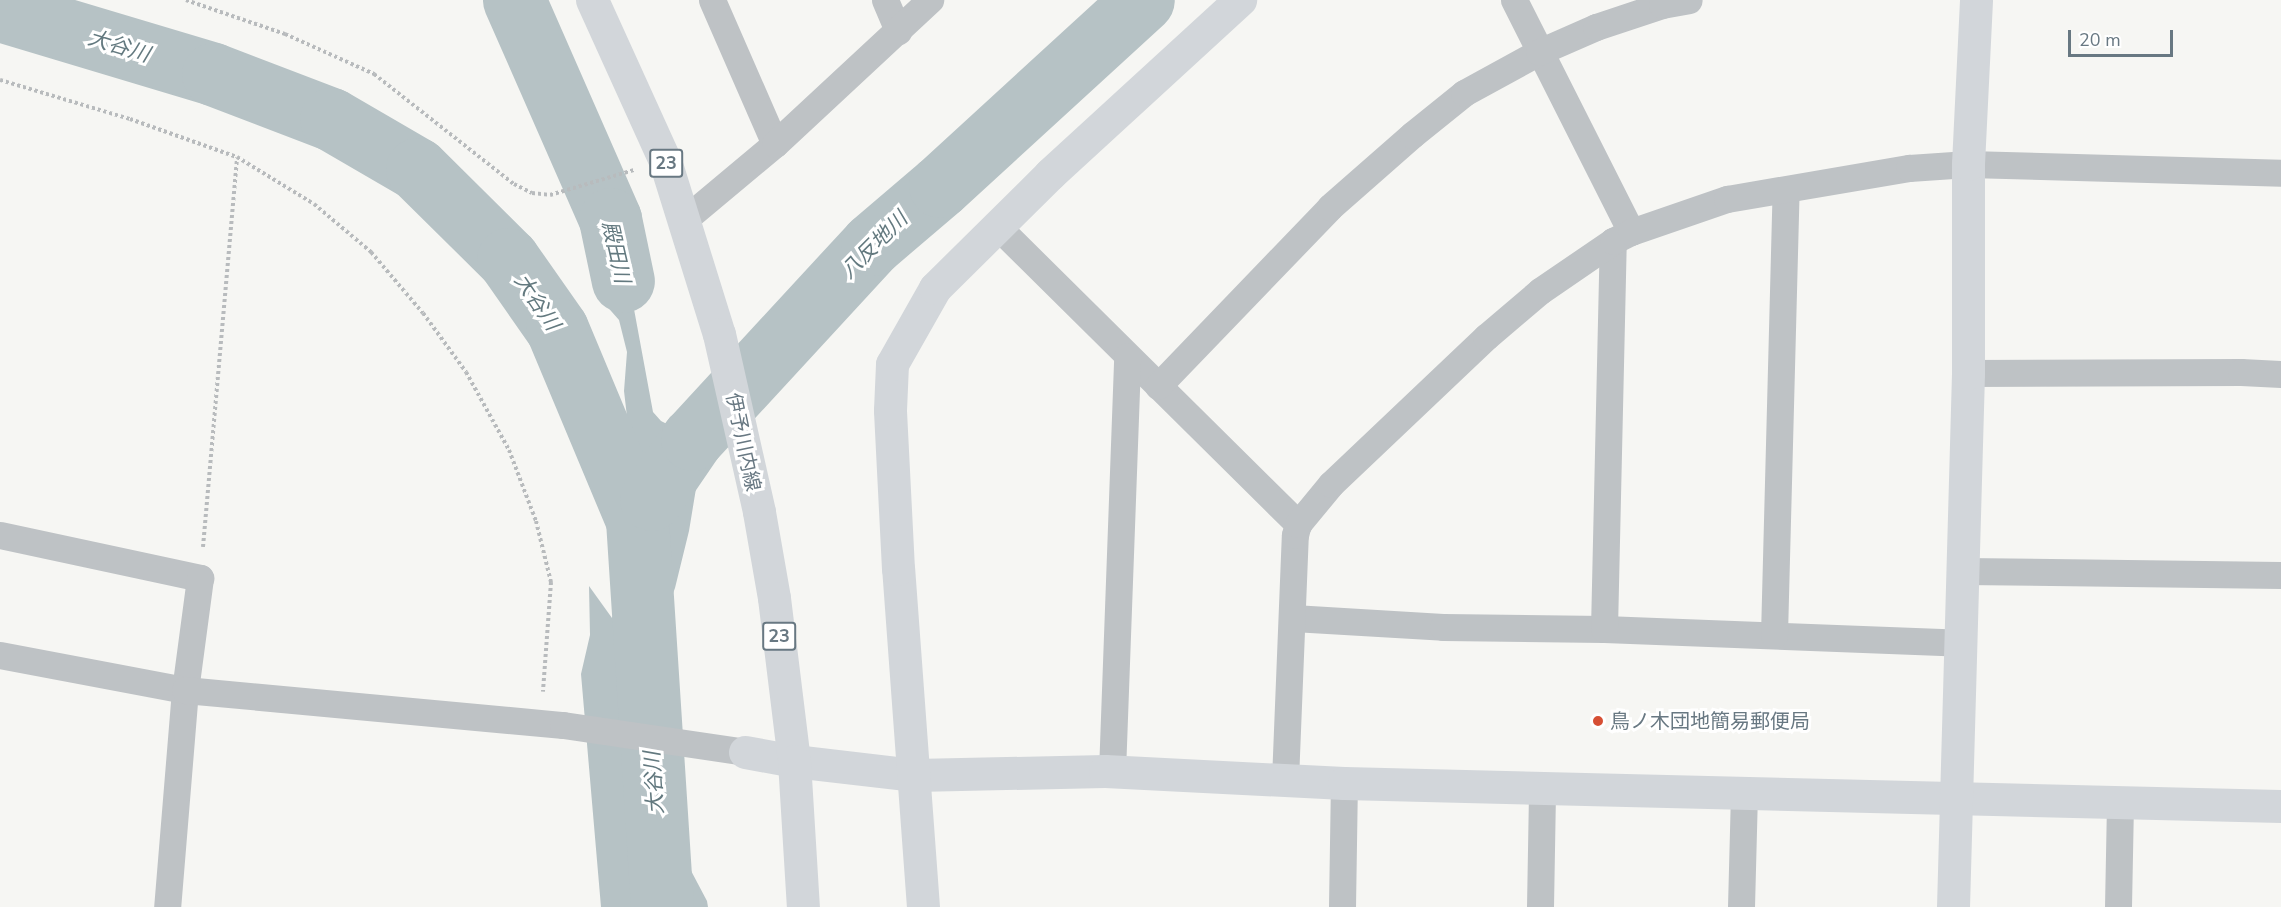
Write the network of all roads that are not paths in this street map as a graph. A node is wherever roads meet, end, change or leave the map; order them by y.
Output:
1 (592, 0) edge
2 (712, 0) edge
3 (885, 0) edge
4 (930, 0) edge
5 (1240, 0) edge
6 (1515, 0) edge
7 (1689, 0) edge
8 (1976, 0) edge
9 (898, 31) junction
10 (1539, 52) junction
11 (775, 144) junction
12 (1968, 164) junction
13 (2281, 173) edge
14 (1785, 190) junction
15 (684, 220) junction
16 (997, 226) junction
17 (1622, 236) junction
18 (1127, 356) junction
19 (1968, 373) junction
20 (2281, 374) edge
21 (1158, 386) junction
22 (1298, 524) junction
23 (0, 535) edge
24 (1963, 571) junction
25 (2281, 575) edge
26 (1293, 618) junction
27 (1604, 628) junction
28 (1774, 635) junction
29 (1961, 643) junction
30 (0, 655) edge
31 (185, 690) junction
32 (745, 752) joint
33 (794, 761) junction
34 (1112, 772) junction
35 (915, 775) junction
36 (1285, 780) junction
37 (1344, 783) junction
38 (1542, 787) junction
39 (1744, 792) junction
40 (1954, 798) junction
41 (2120, 801) junction
42 (2281, 806) edge
43 (167, 907) edge
44 (803, 907) edge
45 (923, 907) edge
46 (1342, 907) edge
47 (1540, 907) edge
48 (1741, 907) edge
49 (1953, 907) edge
50 (2118, 907) edge

1 - 15 street, 伊予川内線 / 23
2 - 11 street
3 - 9 street
4 - 9 street
5 - 16 street
6 - 10 street
7 - 10 street
8 - 12 street
9 - 11 street
10 - 17 street
10 - 21 street
11 - 15 street
12 - 13 street
12 - 14 street
12 - 19 street
14 - 17 street
14 - 28 street
15 - 33 street, 伊予川内線 / 23
16 - 18 street
16 - 35 street
17 - 22 street
17 - 27 street
18 - 21 street
18 - 34 street
19 - 20 street
19 - 24 street
21 - 22 street
22 - 26 street
23 - 31 street
24 - 25 street
24 - 29 street
26 - 27 street
26 - 36 street
27 - 28 street
28 - 29 street
29 - 40 street
30 - 31 street
31 - 32 street
31 - 43 street
32 - 33 street
33 - 35 street
33 - 44 street, 伊予川内線 / 23
34 - 35 street
34 - 36 street
35 - 45 street
36 - 37 street
37 - 38 street
37 - 46 street
38 - 39 street
38 - 47 street
39 - 40 street
39 - 48 street
40 - 41 street
40 - 49 street
41 - 42 street
41 - 50 street

